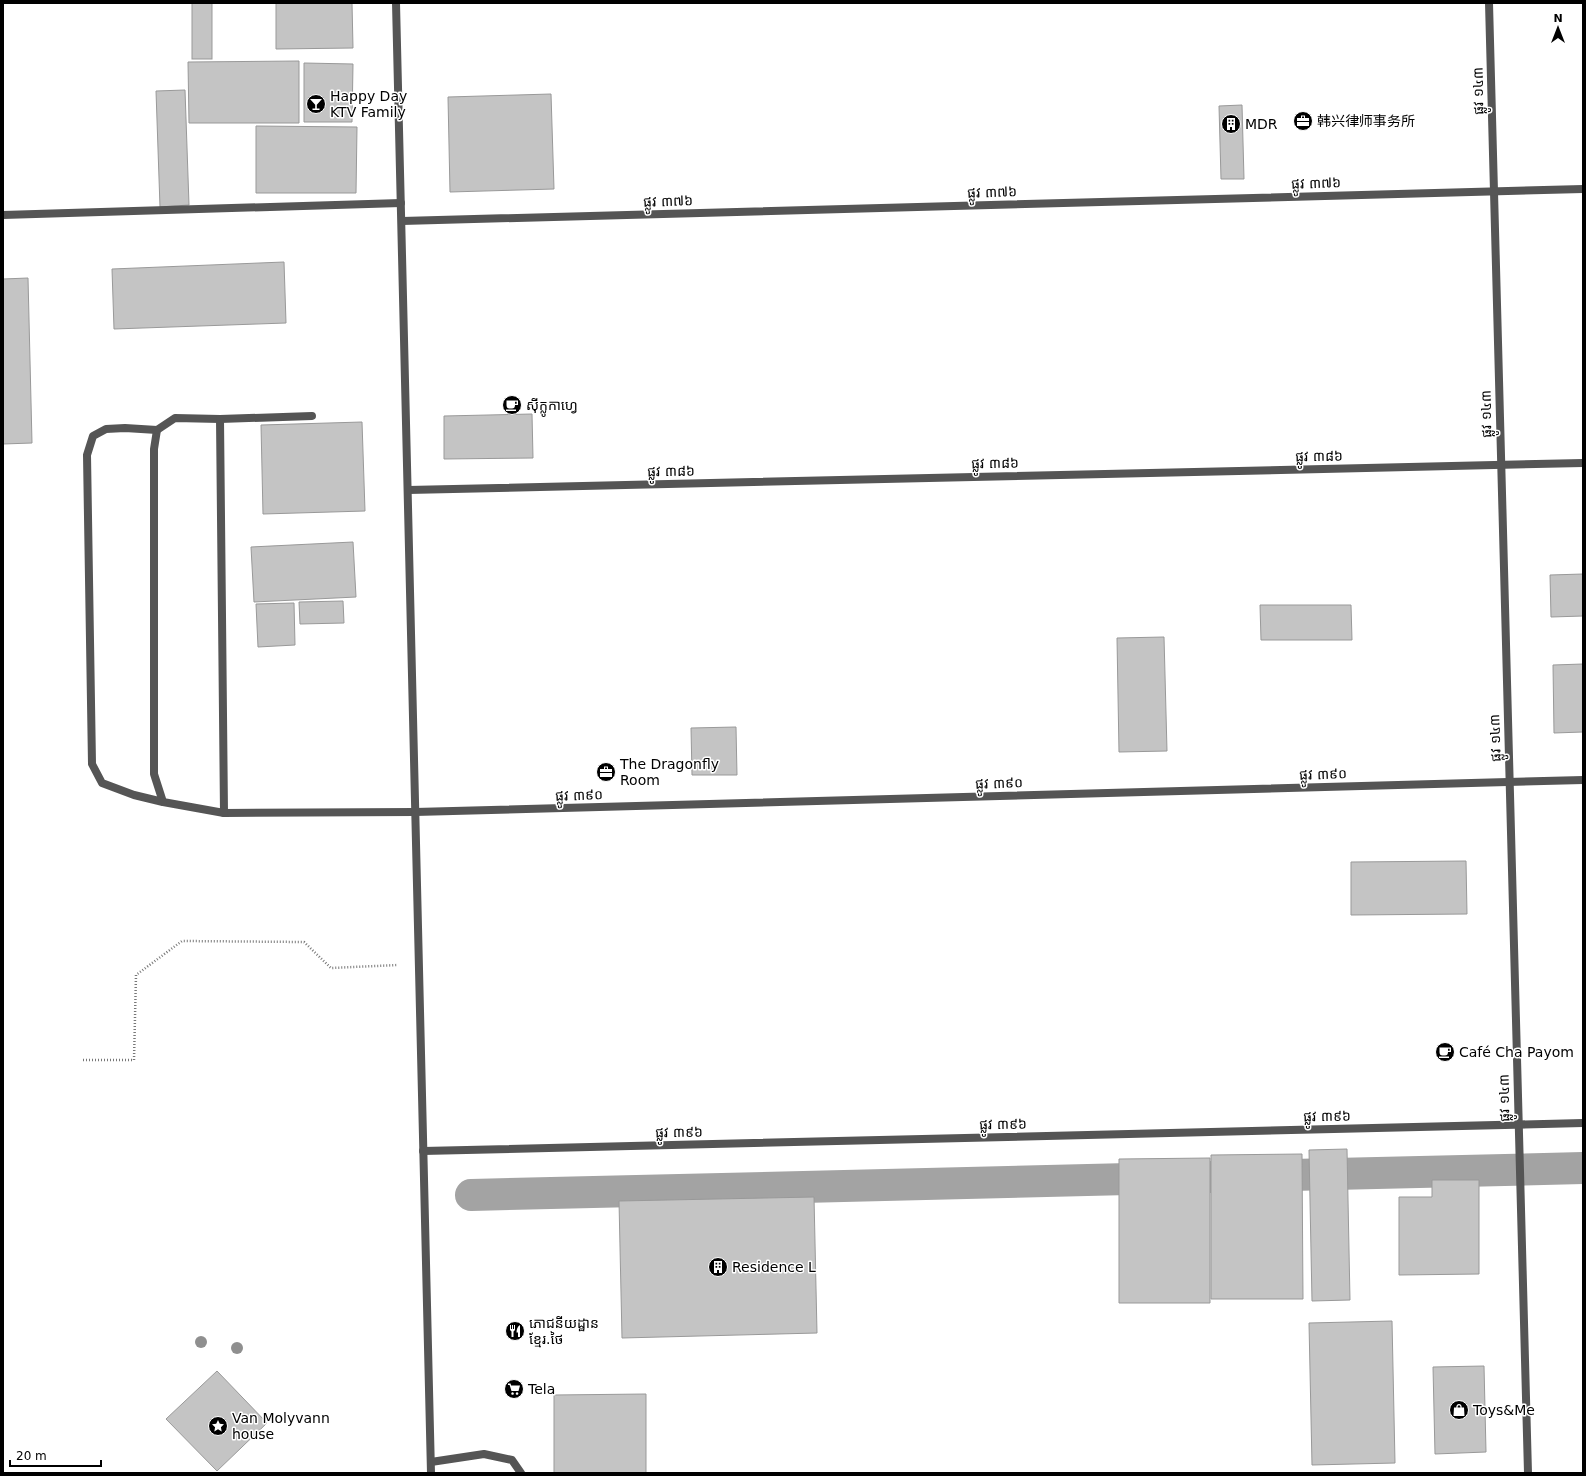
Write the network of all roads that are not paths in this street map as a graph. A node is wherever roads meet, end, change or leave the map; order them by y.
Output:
1 (396, 3) edge
2 (1489, 3) edge
3 (1583, 189) edge
4 (1493, 191) junction
5 (401, 203) junction
6 (3, 215) edge
7 (402, 221) junction
8 (312, 416) dead end
9 (220, 419) junction
10 (157, 430) junction
11 (1583, 463) edge
12 (1500, 465) junction
13 (408, 490) junction
14 (1583, 780) edge
15 (1509, 782) junction
16 (163, 802) junction
17 (415, 812) junction
18 (224, 813) junction
19 (1583, 1123) edge
20 (1518, 1125) junction
21 (423, 1152) junction
22 (431, 1462) junction
23 (431, 1473) edge
24 (521, 1473) edge
25 (1528, 1473) edge

1 - 5 street
2 - 4 street, ផ្លូវ ១៤៣
3 - 4 street, ផ្លូវ ៣៧៦
4 - 7 street, ផ្លូវ ៣៧៦
4 - 12 street, ផ្លូវ ១៤៣
5 - 6 street
5 - 7 street
7 - 13 street
8 - 9 street
9 - 10 street
9 - 18 street
10 - 16 street
10 - 16 street, ផ្លូវ ៣៩០
11 - 12 street, ផ្លូវ ៣៨៦
12 - 13 street, ផ្លូវ ៣៨៦
12 - 15 street, ផ្លូវ ១៤៣
13 - 17 street
14 - 15 street, ផ្លូវ ៣៩០
15 - 17 street, ផ្លូវ ៣៩០
15 - 20 street, ផ្លូវ ១៤៣
16 - 18 street, ផ្លូវ ៣៩០
17 - 18 street, ផ្លូវ ៣៩០
17 - 21 street
19 - 20 street, ផ្លូវ ៣៩៦
20 - 21 street, ផ្លូវ ៣៩៦
20 - 25 street, ផ្លូវ ១៤៣
21 - 22 street
22 - 23 street
22 - 24 street

